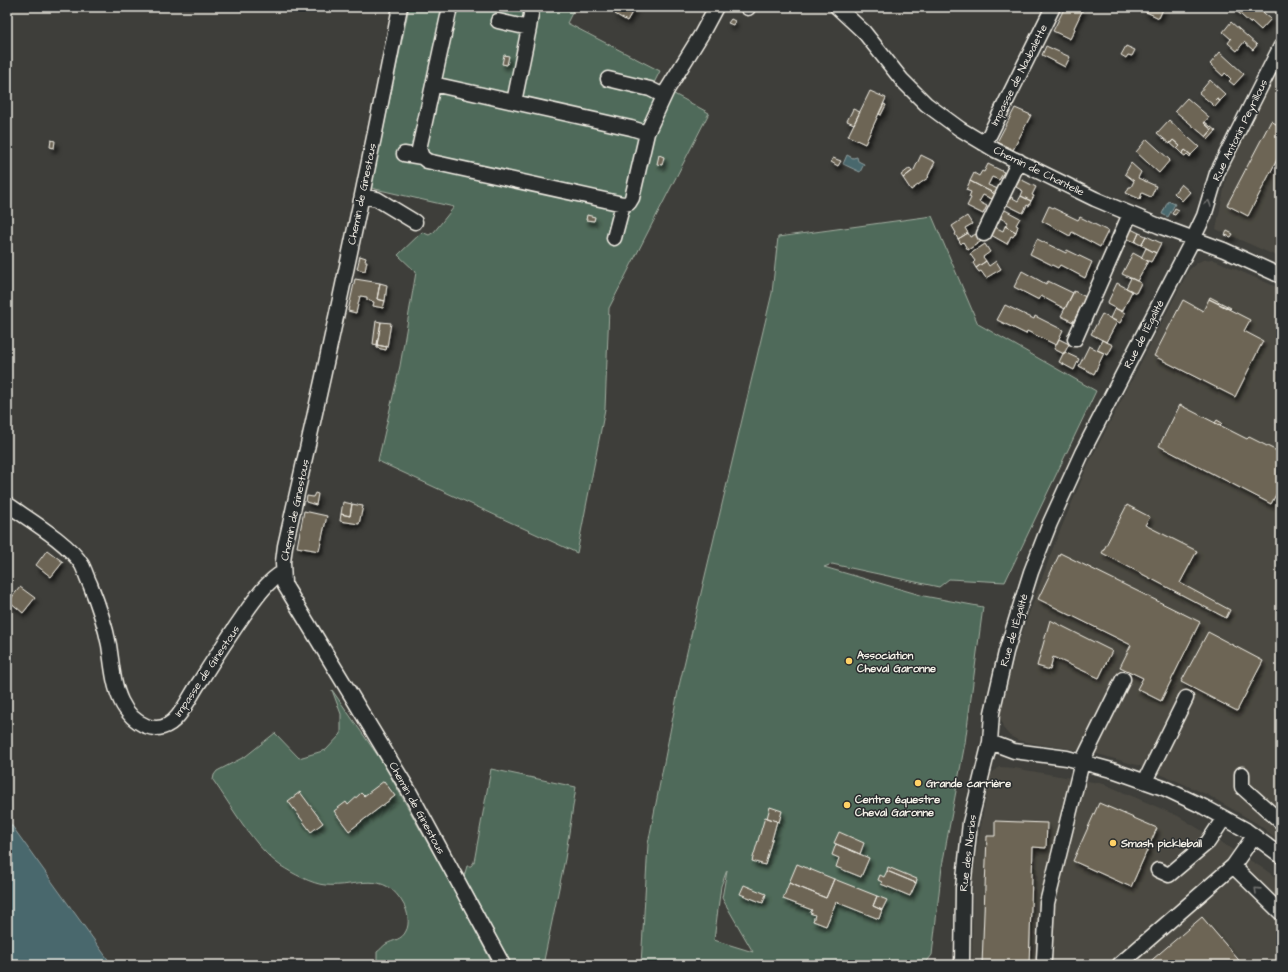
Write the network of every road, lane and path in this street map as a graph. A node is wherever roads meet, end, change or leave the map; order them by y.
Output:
1 (400, 7) edge
2 (450, 7) edge
3 (532, 7) edge
4 (716, 7) edge
5 (837, 7) edge
6 (1053, 7) edge
7 (498, 21) dead end
8 (529, 28) junction
9 (1281, 46) edge
10 (608, 79) dead end
11 (433, 84) junction
12 (664, 96) junction
13 (514, 102) junction
14 (648, 133) junction
15 (983, 143) junction
16 (404, 154) dead end
17 (422, 157) junction
18 (1019, 161) junction
19 (362, 196) junction
20 (623, 204) junction
21 (1130, 214) junction
22 (415, 222) dead end
23 (984, 234) dead end
24 (614, 238) dead end
25 (1193, 239) junction
26 (1281, 276) edge
27 (1075, 339) dead end
28 (7, 504) edge
29 (283, 572) junction
30 (1123, 679) dead end
31 (1186, 698) dead end
32 (990, 742) junction
33 (1082, 762) junction
34 (1242, 774) dead end
35 (1145, 781) junction
36 (1224, 818) junction
37 (1281, 822) edge
38 (1254, 836) junction
39 (1281, 856) edge
40 (1233, 866) junction
41 (1158, 870) dead end
42 (1281, 913) edge
43 (1044, 959) dead end
44 (503, 965) edge
45 (962, 965) edge
46 (1119, 965) edge

1 - 19 street, Chemin de Ginestous
2 - 11 street
3 - 8 street
4 - 12 street
5 - 15 street, Chemin de Chantelle
6 - 15 street, Impasse de Naubalette
7 - 8 street
8 - 13 street
25 -> 9 street, Rue Antonin Peyrillous
10 - 12 street
11 - 13 street
11 - 17 street
12 - 14 street
13 - 14 street
14 - 20 street
15 - 18 street, Chemin de Chantelle
16 - 17 street
17 - 20 street
18 - 21 street, Chemin de Chantelle
18 - 23 street
19 - 22 street
19 - 29 street, Chemin de Ginestous
20 - 24 street
21 - 25 street, Chemin de Chantelle
21 - 27 street
25 - 26 street, Chemin de Chantelle
25 - 32 street, Rue de l'Égalité
28 - 29 street, Impasse de Ginestous
29 - 44 street, Chemin de Ginestous
30 - 33 street
31 - 35 street
32 - 33 street
32 - 45 street, Rue des Norias
33 - 35 street
33 - 43 street
34 - 37 street
35 - 36 street
36 - 38 street
36 - 41 street
38 - 39 street
38 - 40 street
42 -> 40 street
40 - 46 street

